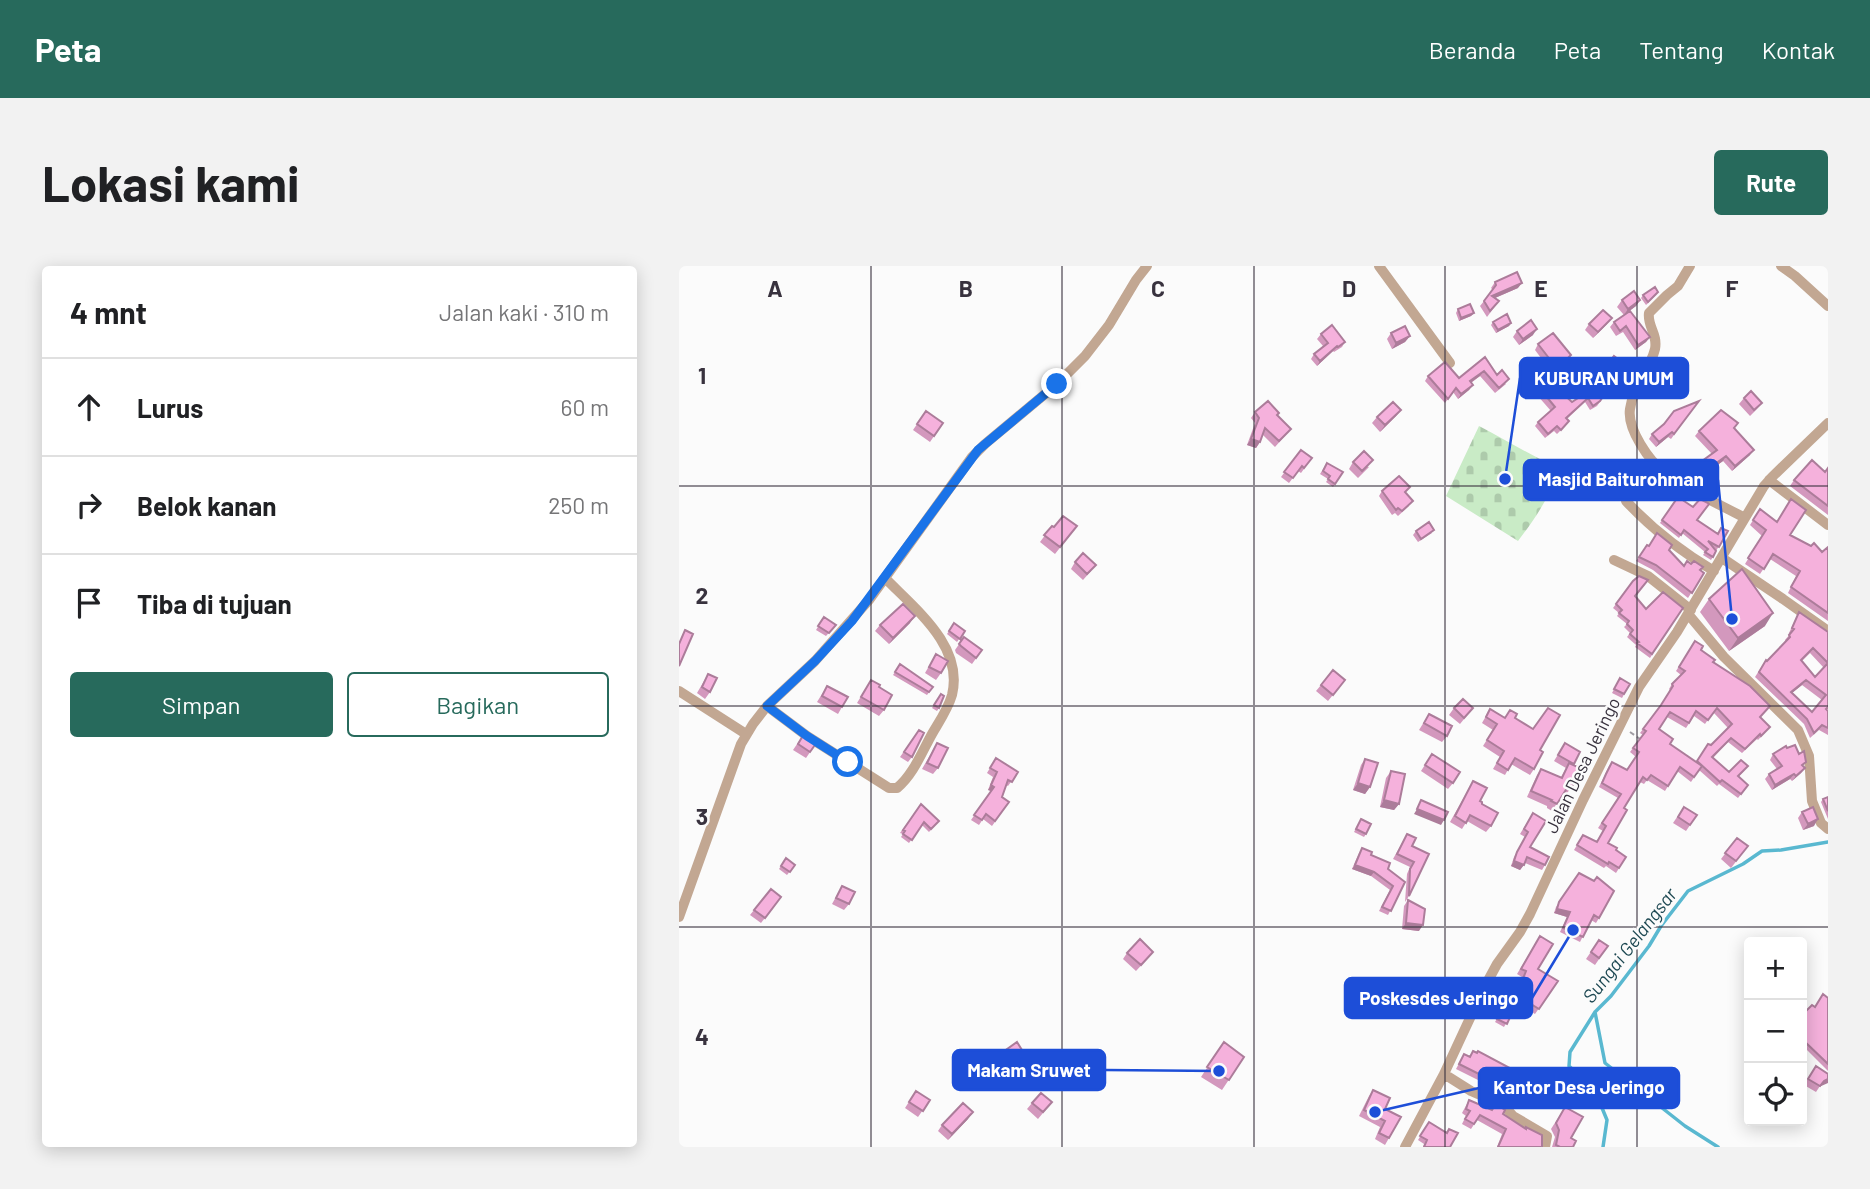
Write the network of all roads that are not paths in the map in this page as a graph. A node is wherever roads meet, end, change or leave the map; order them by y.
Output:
1 (1147, 266) edge
2 (1379, 266) edge
3 (1690, 266) edge
4 (1781, 266) edge
5 (1828, 306) edge
6 (1450, 363) edge
7 (1828, 423) edge
8 (1769, 480) junction
9 (1626, 501) dead end
10 (1745, 518) junction
11 (1828, 525) edge
12 (1722, 558) junction
13 (1614, 560) dead end
14 (1714, 571) junction
15 (885, 578) junction
16 (1689, 612) junction
17 (1828, 631) edge
18 (679, 691) edge
19 (767, 706) junction
20 (746, 734) junction
21 (1828, 829) edge
22 (679, 917) edge
23 (1444, 1074) junction
24 (1405, 1147) edge
25 (1545, 1147) edge

1 - 15 street
2 - 6 street
3 - 10 street
4 - 5 street
7 - 8 street, Jalan Desa Jeringo
8 - 10 street, Jalan Desa Jeringo
8 - 11 street
9 - 14 street
10 - 12 street, Jalan Desa Jeringo
12 - 14 street, Jalan Desa Jeringo
12 - 17 street
13 - 16 street
14 - 16 street, Jalan Desa Jeringo
15 - 19 street
15 - 19 street
16 - 21 street
16 - 23 street, Jalan Desa Jeringo
18 - 20 street
19 - 20 street
20 - 22 street
23 - 24 street, Jalan Desa Jeringo
23 - 25 street

